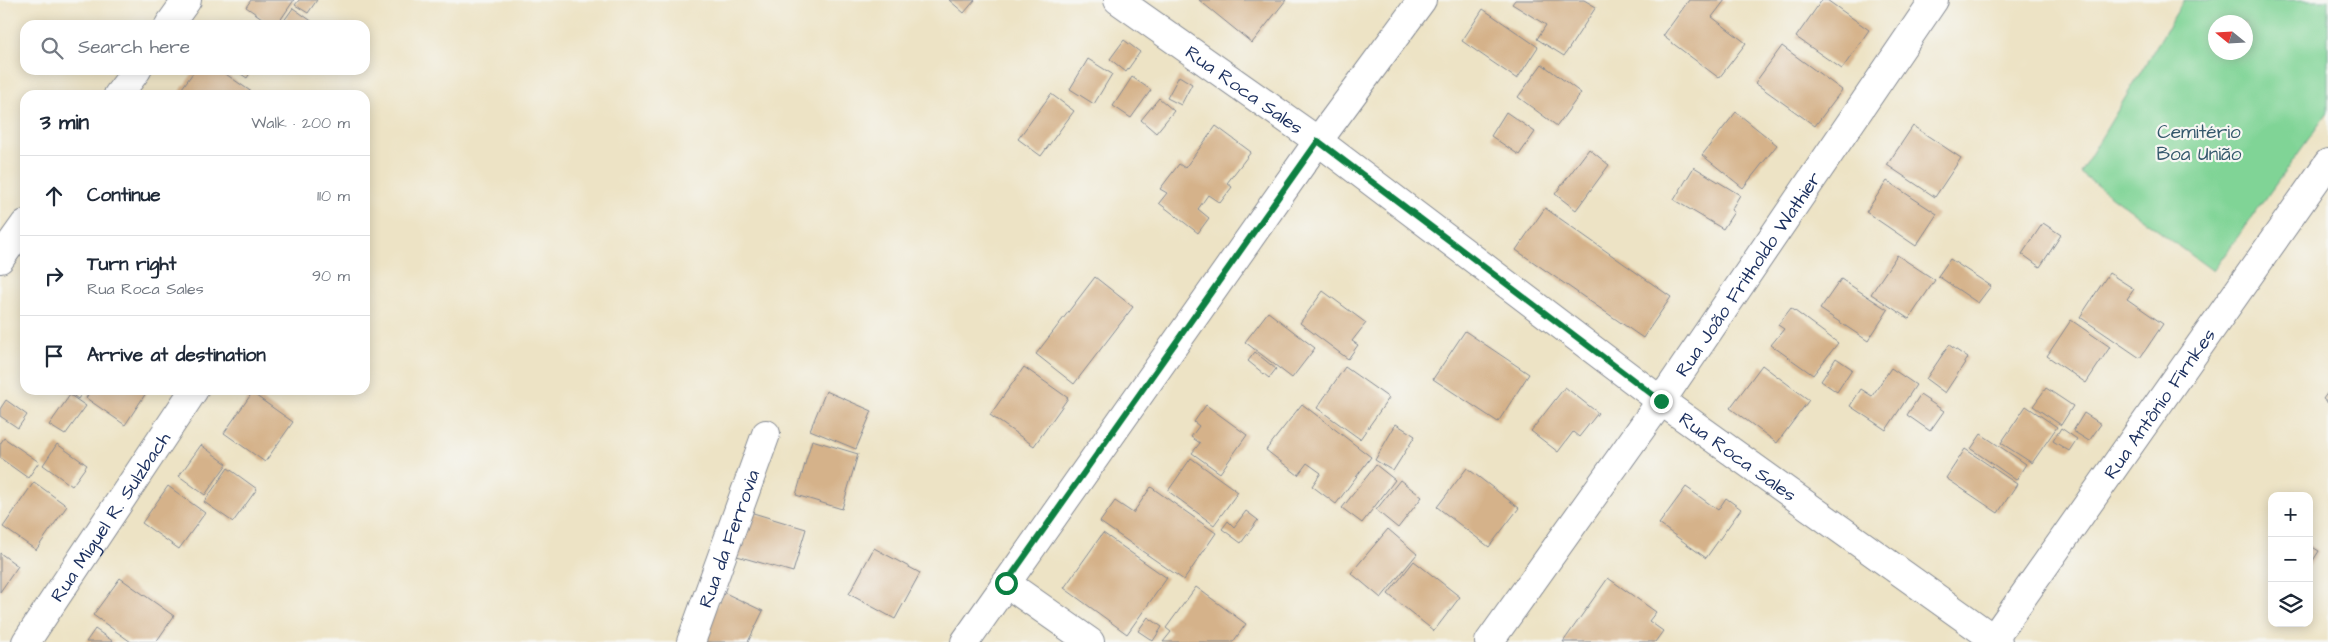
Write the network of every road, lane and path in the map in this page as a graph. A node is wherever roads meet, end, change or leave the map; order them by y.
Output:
1 (187, 0) edge
2 (1118, 0) edge
3 (1422, 0) edge
4 (1934, 0) edge
5 (173, 20) edge
6 (132, 75) edge
7 (122, 90) edge
8 (1318, 141) junction
9 (2328, 163) edge
10 (191, 395) edge
11 (1661, 401) junction
12 (766, 434) dead end
13 (1006, 583) junction
14 (1994, 641) edge
15 (26, 642) edge
16 (691, 642) edge
17 (965, 642) edge
18 (1090, 642) edge
19 (1489, 642) edge

1 - 5 street
2 - 8 street, Rua Roca Sales
3 - 8 street
4 - 11 street, Rua João Fritholdo Wathier
6 - 7 street
8 - 11 street, Rua Roca Sales
8 - 13 street
9 - 14 street, Rua Antônio Firnkes
10 - 15 street, Rua Miguel R. Sulzbach
11 - 14 street, Rua Roca Sales
11 - 19 street, Rua João Fritholdo Wathier
12 - 16 street, Rua da Ferrovia
13 - 17 street
13 - 18 street

